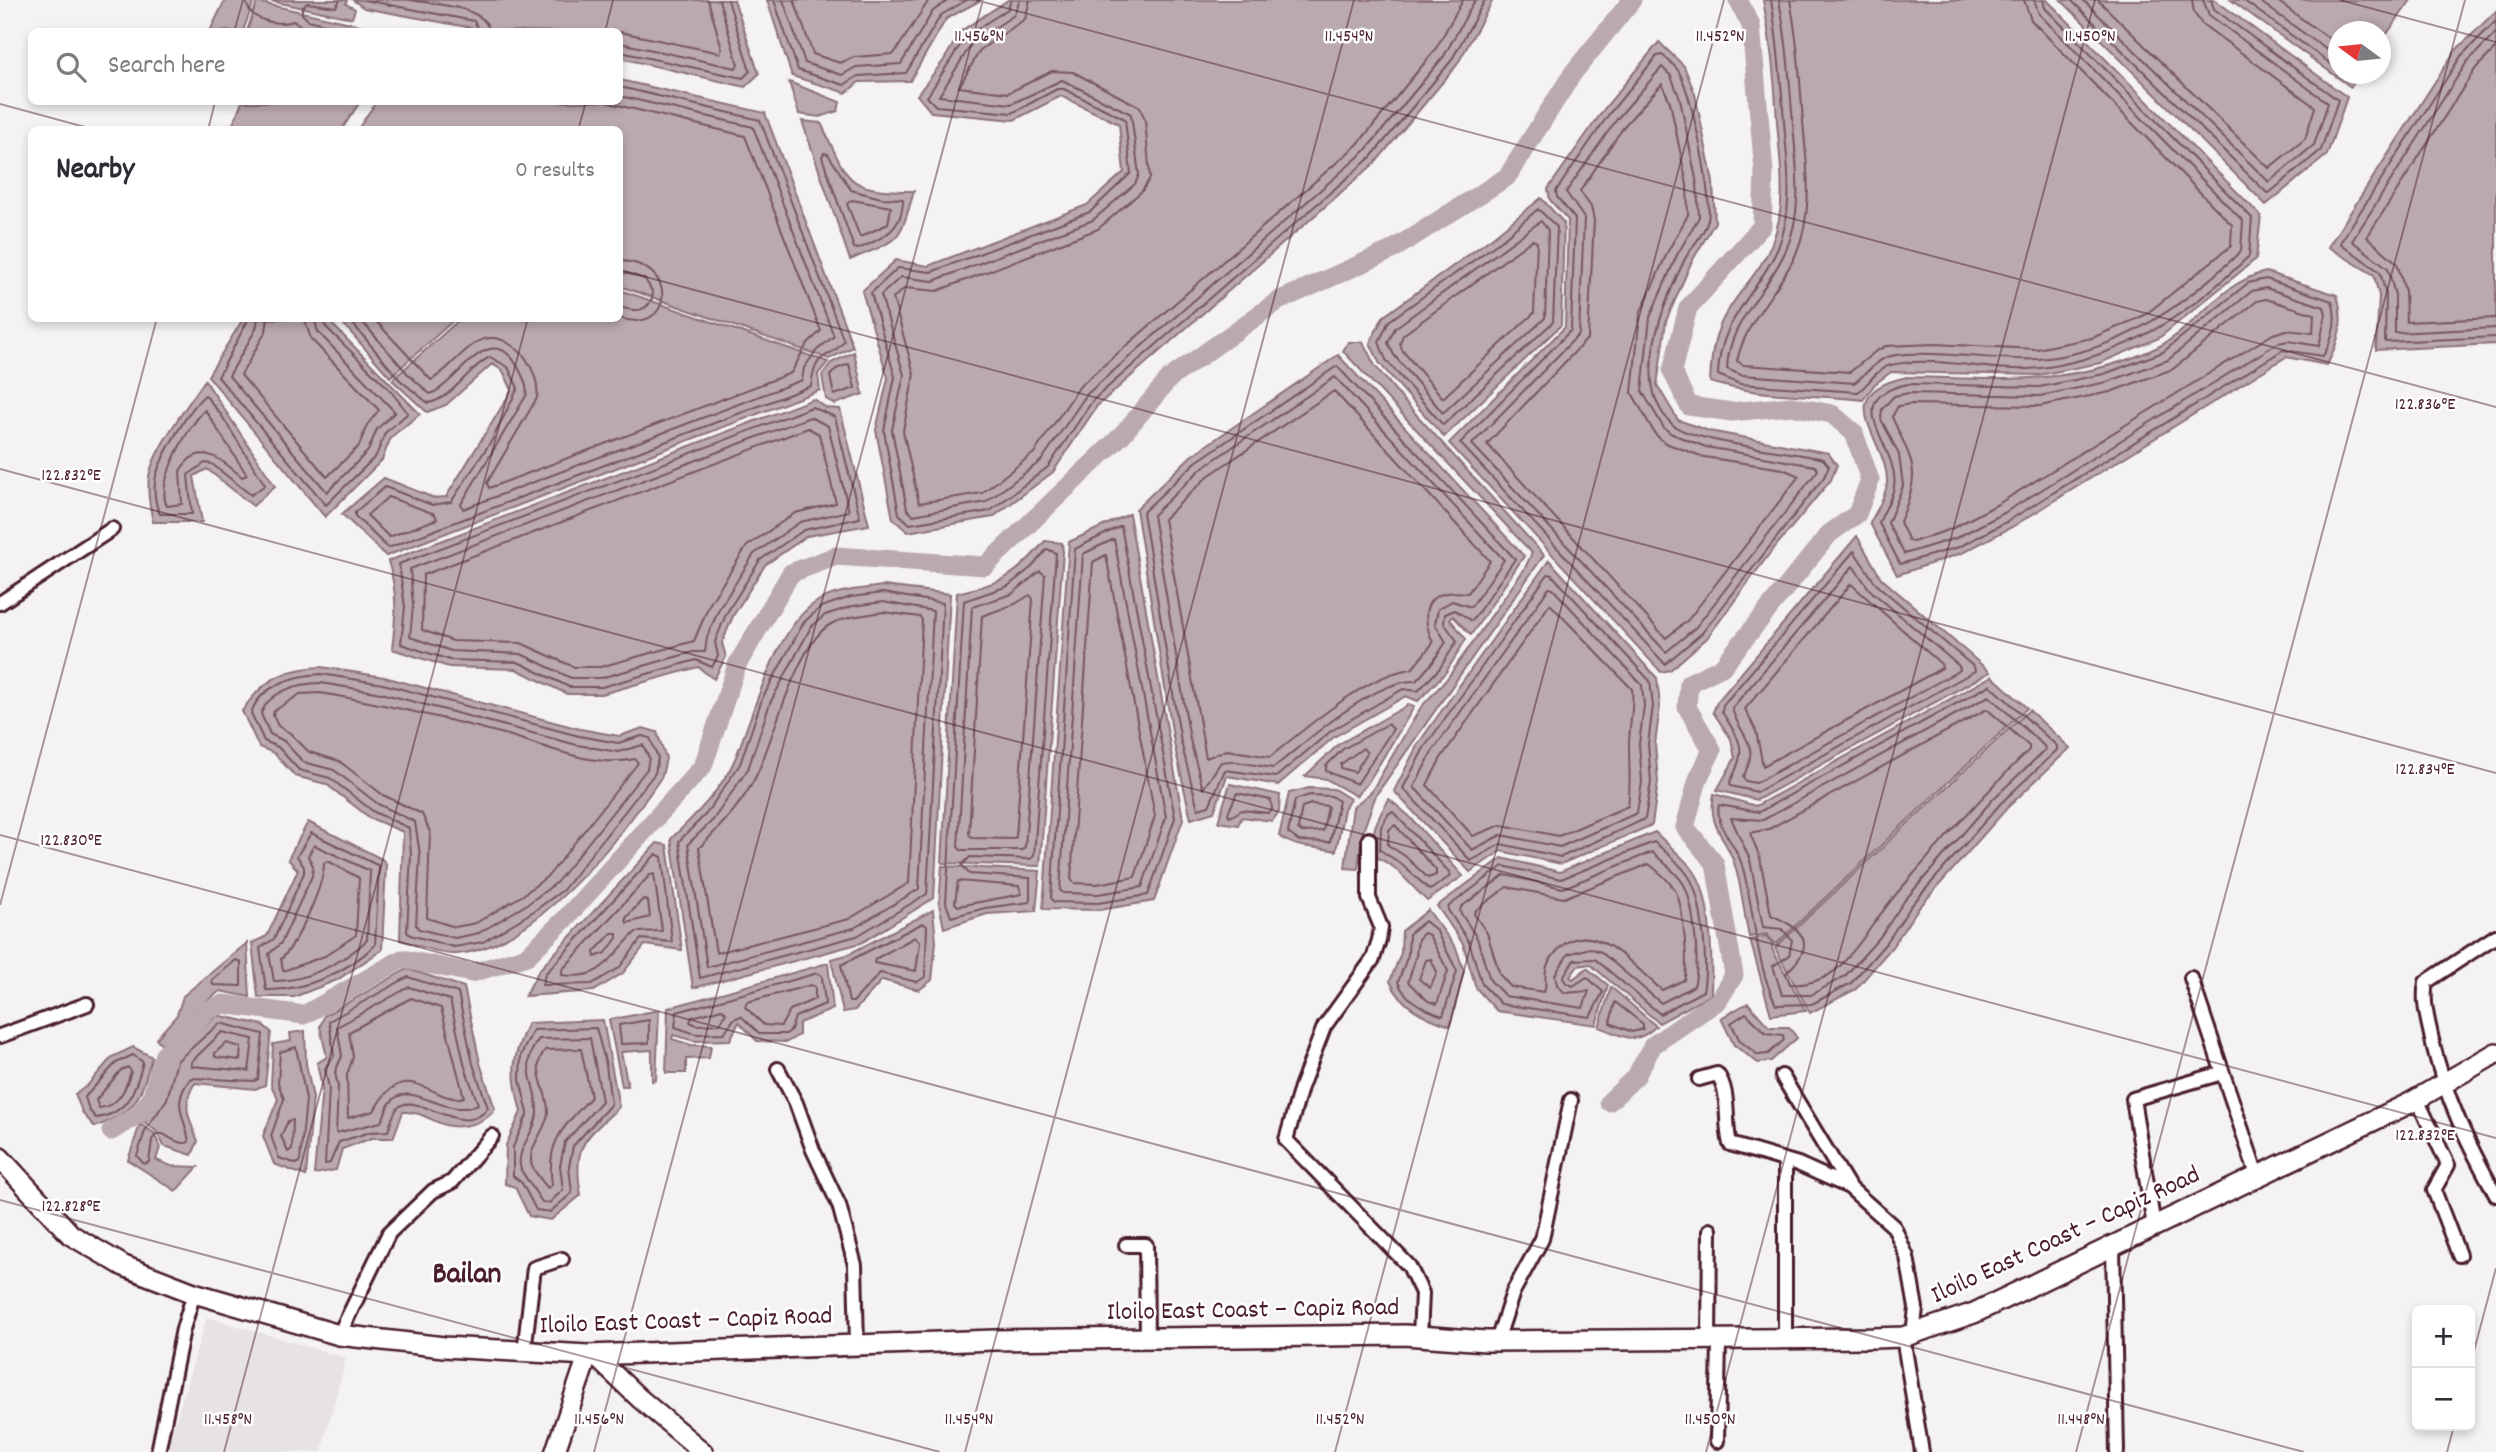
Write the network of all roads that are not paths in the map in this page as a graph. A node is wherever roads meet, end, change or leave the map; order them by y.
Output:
1 (112, 529) dead end
2 (0, 603) edge
3 (1369, 839) dead end
4 (2496, 936) edge
5 (2191, 978) dead end
6 (87, 1004) dead end
7 (0, 1036) edge
8 (2496, 1053) edge
9 (778, 1069) dead end
10 (2222, 1073) junction
11 (1782, 1076) dead end
12 (1699, 1079) dead end
13 (2442, 1085) junction
14 (2417, 1099) junction
15 (1571, 1100) dead end
16 (492, 1136) dead end
17 (0, 1158) edge
18 (1785, 1160) junction
19 (2257, 1175) junction
20 (1849, 1187) junction
21 (2496, 1195) edge
22 (2154, 1226) junction
23 (1710, 1230) dead end
24 (1126, 1245) dead end
25 (2112, 1246) junction
26 (2459, 1255) dead end
27 (562, 1259) dead end
28 (194, 1293) junction
29 (339, 1335) junction
30 (1908, 1335) junction
31 (1420, 1336) junction
32 (1147, 1338) junction
33 (1785, 1340) junction
34 (1497, 1341) junction
35 (1714, 1341) junction
36 (857, 1344) junction
37 (524, 1352) junction
38 (591, 1355) junction
39 (1717, 1441) dead end
40 (158, 1452) edge
41 (555, 1452) edge
42 (703, 1452) edge
43 (1922, 1452) edge
44 (2117, 1452) edge

1 - 2 street
3 - 31 street
4 - 13 street
5 - 10 street
6 - 7 street
8 - 13 main road, Iloilo East Coast – Capiz Road
9 - 36 street
10 - 19 street
10 - 22 street
11 - 20 street
12 - 18 street
13 - 14 main road, Iloilo East Coast – Capiz Road
13 - 21 street
14 - 19 main road, Iloilo East Coast – Capiz Road
14 - 26 street
15 - 34 street
16 - 29 street
17 - 28 main road, Iloilo East Coast – Capiz Road
18 - 20 street
18 - 33 street
19 - 22 main road, Iloilo East Coast – Capiz Road
20 - 30 street
22 - 25 main road, Iloilo East Coast – Capiz Road
23 - 35 street
24 - 32 street
25 - 30 main road, Iloilo East Coast – Capiz Road
25 - 44 street
27 - 37 street
28 - 29 main road, Iloilo East Coast – Capiz Road
28 - 40 street
29 - 37 main road, Iloilo East Coast – Capiz Road
30 - 33 main road, Iloilo East Coast – Capiz Road
30 - 43 street
31 - 32 main road, Iloilo East Coast – Capiz Road
31 - 34 main road, Iloilo East Coast – Capiz Road
32 - 36 main road, Iloilo East Coast – Capiz Road
33 - 35 main road, Iloilo East Coast – Capiz Road
34 - 35 main road, Iloilo East Coast – Capiz Road
35 - 39 street
36 - 38 main road, Iloilo East Coast – Capiz Road
37 - 38 main road, Iloilo East Coast – Capiz Road
38 - 41 main road
38 - 42 main road

